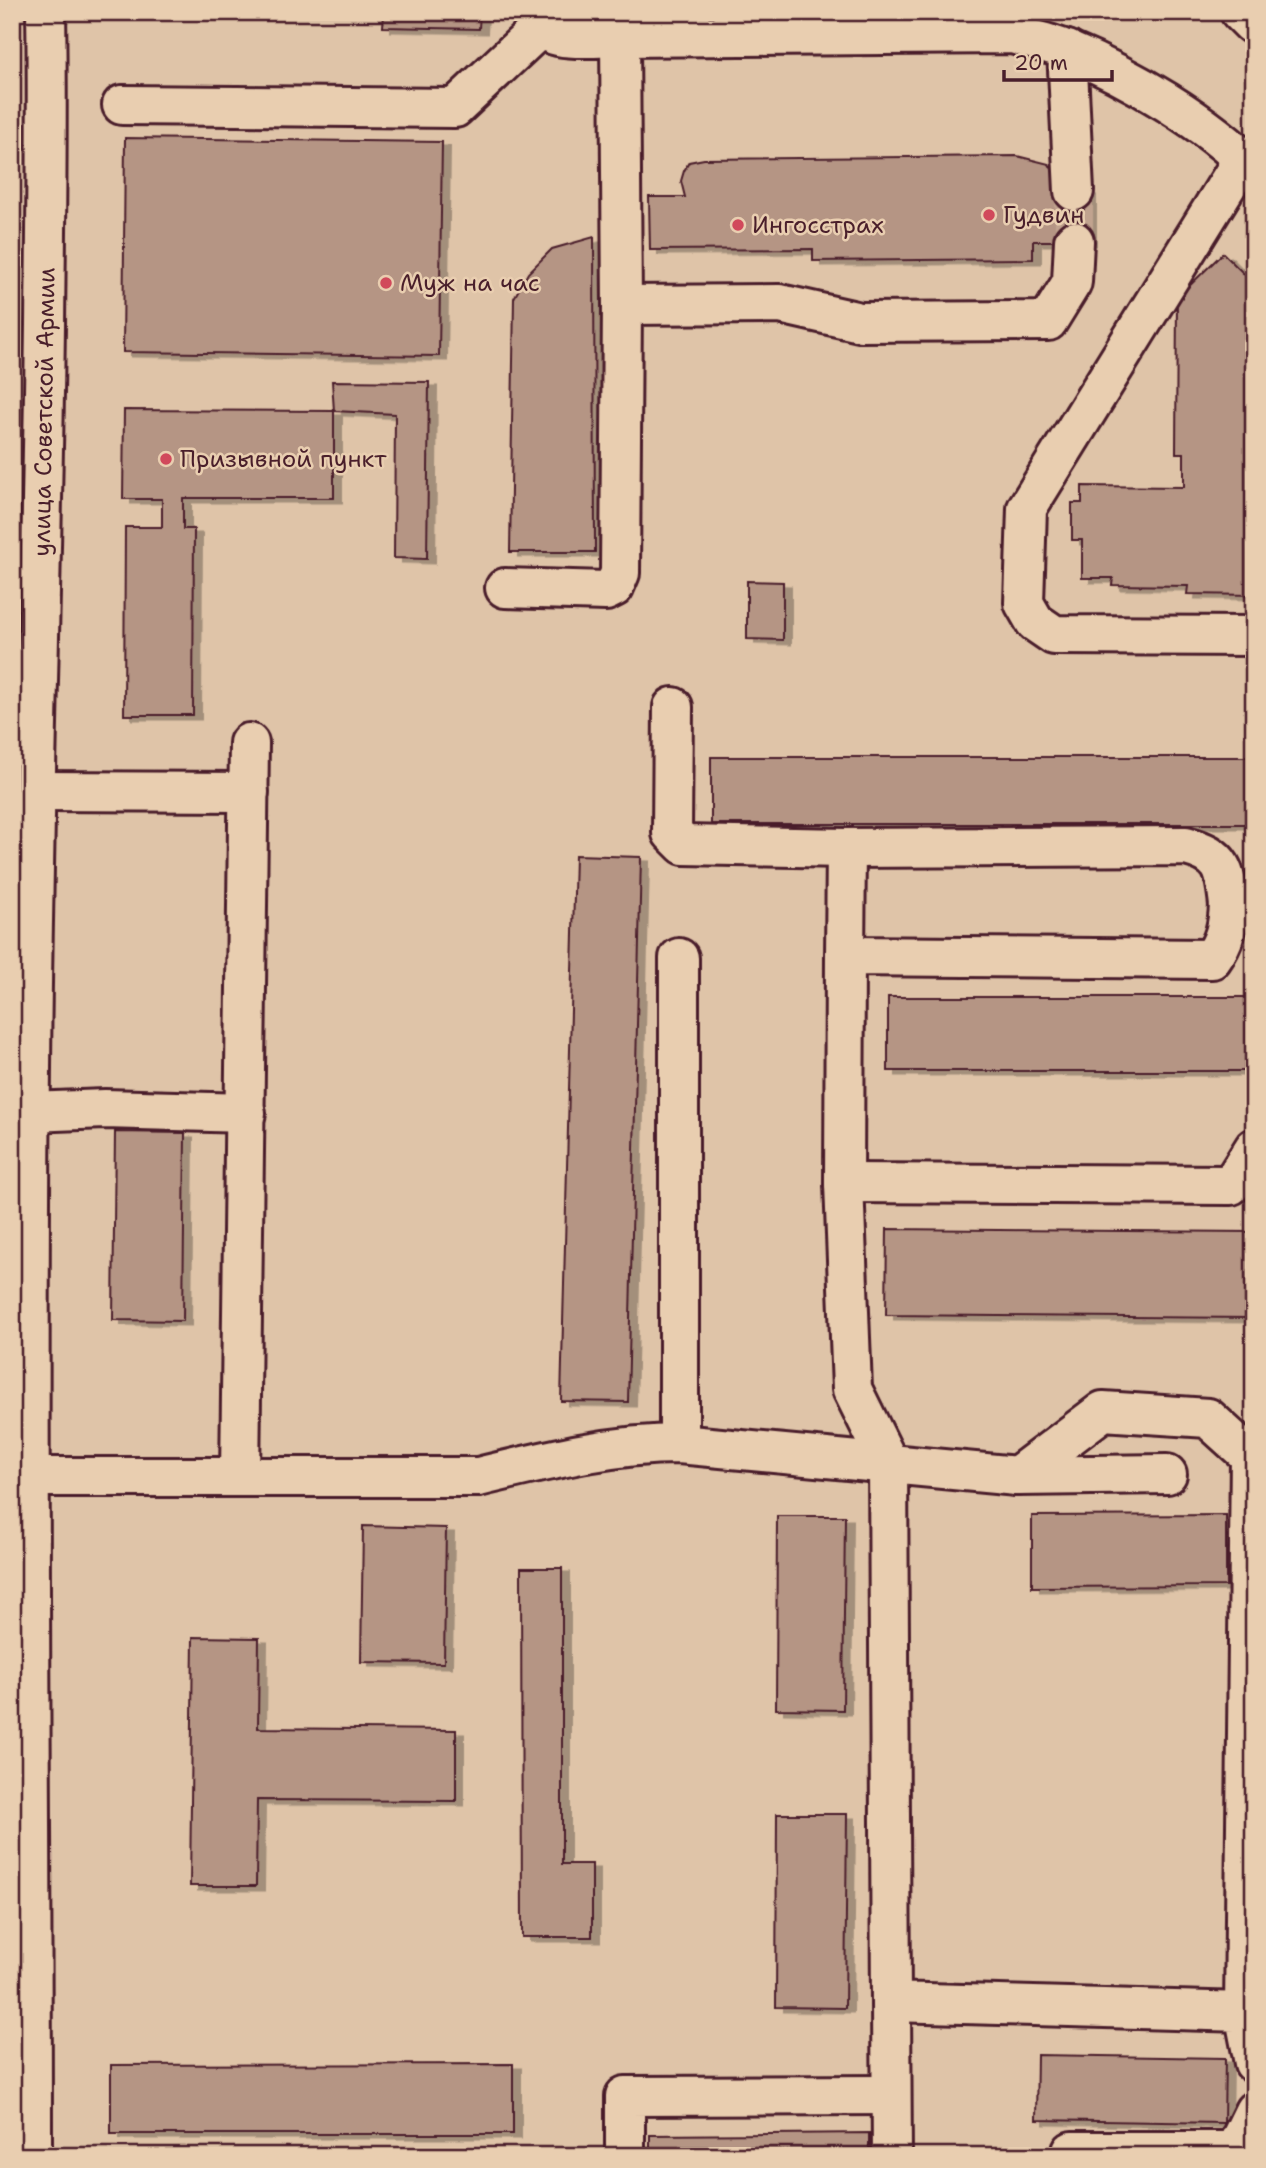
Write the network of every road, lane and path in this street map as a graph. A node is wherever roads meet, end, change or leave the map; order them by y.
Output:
1 (46, 12) edge
2 (538, 20) edge
3 (620, 37) junction
4 (1067, 50) junction
5 (122, 106) dead end
6 (1248, 164) edge
7 (1074, 191) tunnel mouth
8 (1074, 241) tunnel mouth
9 (622, 305) junction
10 (28, 500) edge
11 (505, 588) dead end
12 (1254, 636) edge
13 (673, 707) dead end
14 (24, 737) edge
15 (249, 743) dead end
16 (36, 791) junction
17 (249, 792) junction
18 (846, 848) junction
19 (1241, 905) edge
20 (845, 956) junction
21 (679, 958) dead end
22 (22, 1067) edge
23 (31, 1112) junction
24 (246, 1113) junction
25 (1254, 1148) edge
26 (844, 1183) junction
27 (22, 1396) edge
28 (679, 1444) junction
29 (1252, 1456) edge
30 (888, 1462) junction
31 (1167, 1474) dead end
32 (1017, 1476) junction
33 (29, 1477) junction
34 (240, 1477) junction
35 (22, 1721) edge
36 (891, 2002) junction
37 (1244, 2012) junction
38 (1254, 2063) edge
39 (891, 2095) junction
40 (1254, 2111) edge
41 (1072, 2151) dead end
42 (1233, 2153) edge
43 (32, 2156) edge
44 (625, 2156) edge
45 (892, 2156) edge

1 - 10 street, улица Советской Армии
2 - 3 street
2 - 5 street
3 - 4 street
3 - 9 street
4 - 6 street
4 - 7 street
6 - 12 street
8 - 9 street
9 - 11 street
10 - 14 street, улица Советской Армии
13 - 18 street
14 - 16 street, улица Советской Армии
15 - 17 street
16 - 17 street
16 - 22 street, улица Советской Армии
17 - 24 street
18 - 19 street
18 - 20 street
19 - 20 street
20 - 26 street
21 - 28 street
22 - 23 street, улица Советской Армии
23 - 24 street
23 - 27 street, улица Советской Армии
24 - 34 street
25 - 26 street
26 - 30 street
27 - 33 street, улица Советской Армии
28 - 30 street
28 - 34 street
29 - 32 street
29 - 37 street
30 - 32 street
30 - 36 street
31 - 32 street
33 - 34 street
33 - 35 street, улица Советской Армии
35 - 43 street, улица Советской Армии
36 - 37 street
36 - 39 street
37 - 38 street
39 - 44 street
39 - 45 street
40 - 42 street
41 - 42 street

